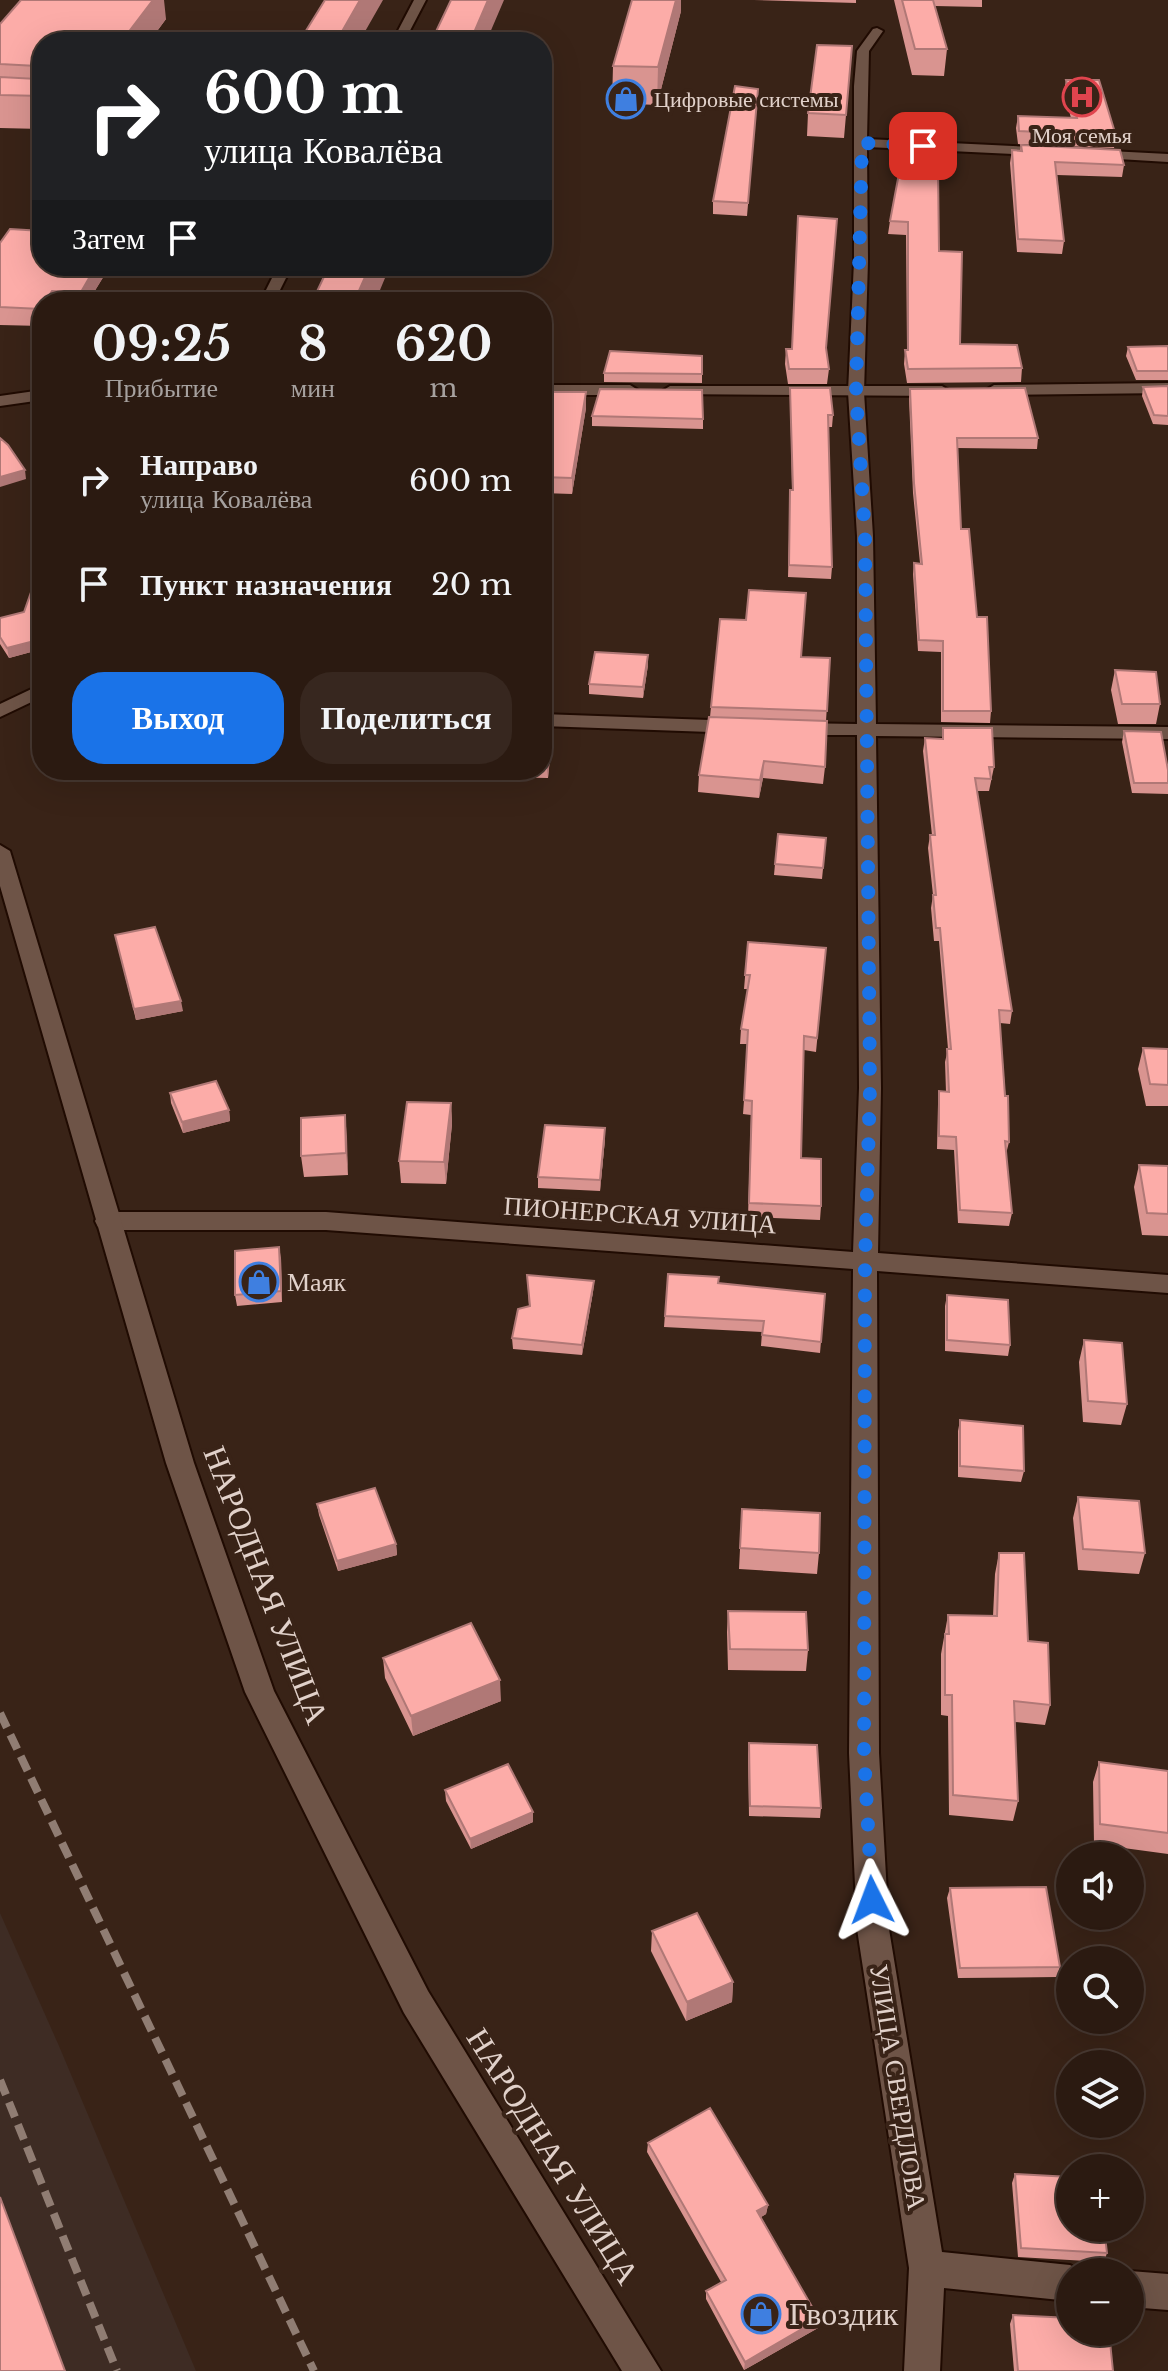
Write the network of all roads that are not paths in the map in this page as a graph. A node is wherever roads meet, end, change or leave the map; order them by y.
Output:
1 (420, 0) edge
2 (877, 31) dead end
3 (403, 32) edge
4 (862, 143) junction
5 (1168, 158) edge
6 (1168, 388) edge
7 (552, 390) edge
8 (856, 392) junction
9 (32, 396) edge
10 (0, 401) edge
11 (32, 697) edge
12 (0, 711) edge
13 (552, 720) edge
14 (865, 731) junction
15 (1168, 733) edge
16 (0, 851) edge
17 (107, 1221) junction
18 (865, 1262) junction
19 (1168, 1284) edge
20 (927, 2268) junction
21 (1056, 2282) edge
22 (1144, 2290) edge
23 (1168, 2292) edge
24 (643, 2371) edge
25 (922, 2371) edge

1 - 3 street
2 - 4 street, УЛИЦА СВЕРДЛОВА
4 - 5 street
4 - 8 street, УЛИЦА СВЕРДЛОВА
6 - 8 street
7 - 8 street
8 - 14 street, УЛИЦА СВЕРДЛОВА
9 - 10 street
11 - 12 street
13 - 14 street
14 - 15 street
14 - 18 street, УЛИЦА СВЕРДЛОВА
16 - 17 street, НАРОДНАЯ УЛИЦА
17 - 18 street, ПИОНЕРСКАЯ УЛИЦА
17 - 24 street, НАРОДНАЯ УЛИЦА
18 - 19 street, ПИОНЕРСКАЯ УЛИЦА
18 - 20 street, УЛИЦА СВЕРДЛОВА
20 - 21 street
20 - 25 street, УЛИЦА СВЕРДЛОВА
22 - 23 street

